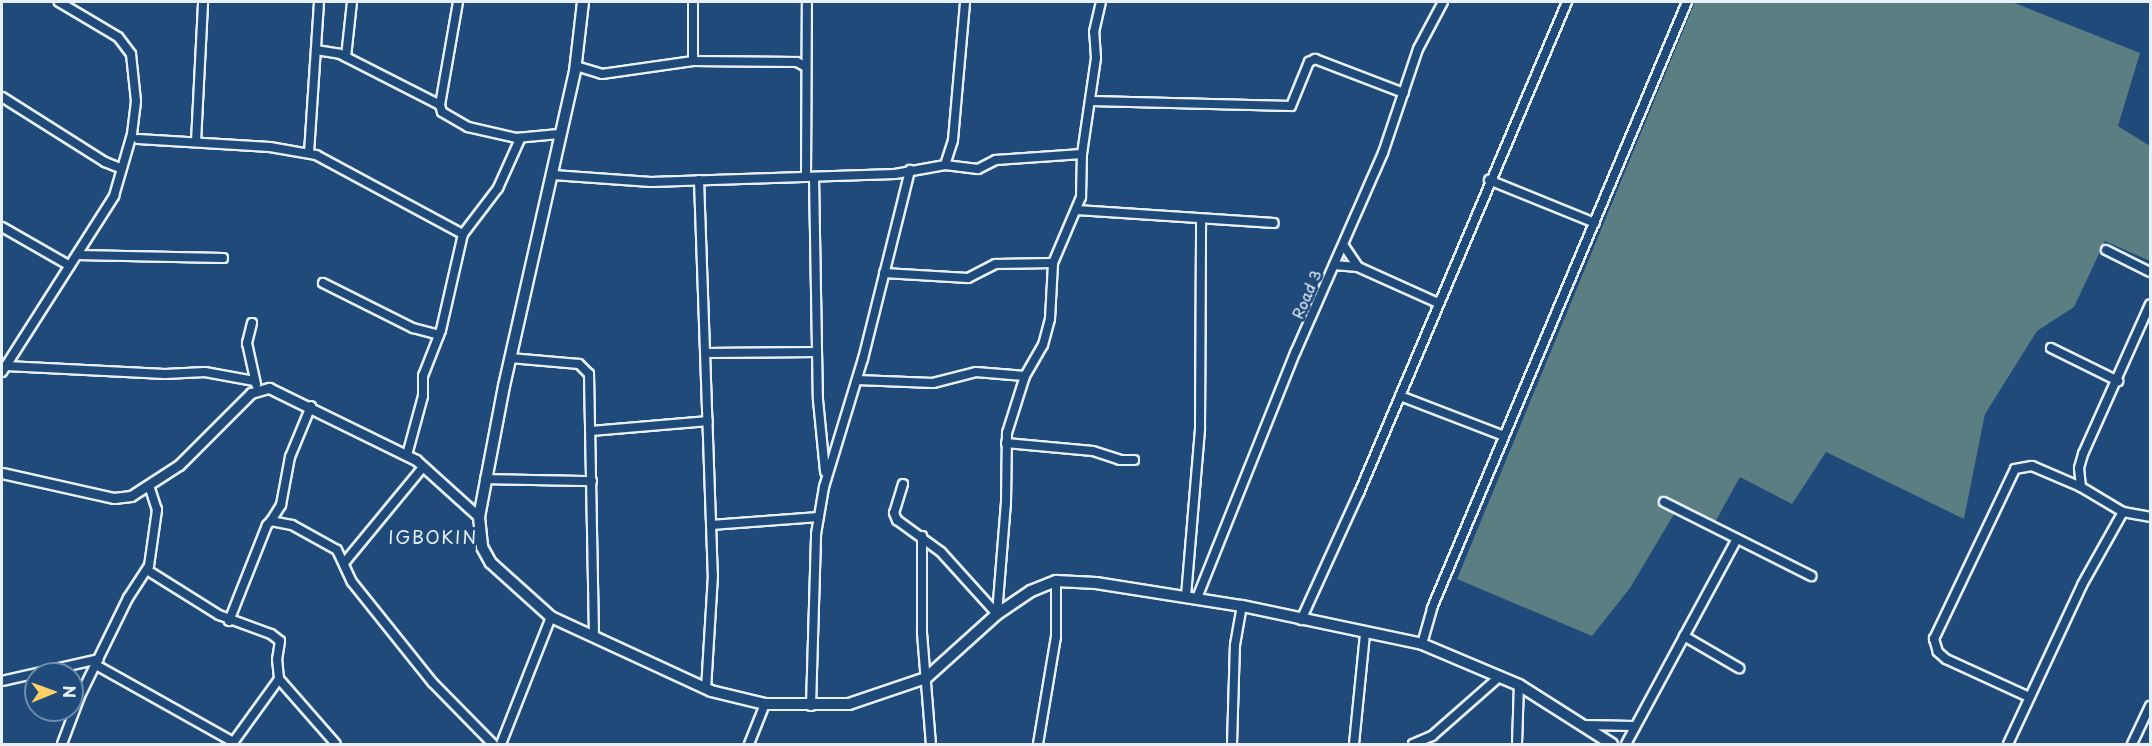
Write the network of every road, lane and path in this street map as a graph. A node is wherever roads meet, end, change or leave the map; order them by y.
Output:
1 (59, 2) edge
2 (203, 2) edge
3 (319, 2) edge
4 (352, 2) edge
5 (458, 2) edge
6 (583, 2) edge
7 (693, 2) edge
8 (807, 2) edge
9 (965, 2) edge
10 (1101, 2) edge
11 (1443, 2) edge
12 (1567, 2) edge
13 (1687, 2) edge
14 (316, 50) junction
15 (808, 53) junction
16 (346, 57) junction
17 (693, 61) junction
18 (797, 62) junction
19 (576, 66) junction
20 (806, 67) junction
21 (1404, 93) junction
22 (2, 97) edge
23 (1091, 101) junction
24 (440, 105) junction
25 (559, 134) junction
26 (138, 139) dead end
27 (520, 139) junction
28 (196, 142) junction
29 (309, 153) junction
30 (1082, 154) junction
31 (945, 165) junction
32 (122, 168) junction
33 (910, 170) junction
34 (554, 175) junction
35 (810, 177) junction
36 (699, 180) junction
37 (1489, 180) junction
38 (1077, 210) junction
39 (1201, 220) junction
40 (1274, 223) dead end
41 (1595, 223) junction
42 (2, 227) edge
43 (463, 234) junction
44 (1344, 246) junction
45 (2106, 250) dead end
46 (77, 255) junction
47 (224, 258) dead end
48 (1053, 263) junction
49 (1334, 265) junction
50 (70, 266) junction
51 (1358, 267) junction
52 (2151, 272) edge
53 (884, 273) junction
54 (323, 283) dead end
55 (1438, 303) junction
56 (2151, 304) edge
57 (252, 323) dead end
58 (439, 336) junction
59 (2051, 348) dead end
60 (817, 352) junction
61 (706, 353) junction
62 (510, 358) junction
63 (4, 369) edge
64 (1025, 376) junction
65 (856, 380) junction
66 (254, 381) junction
67 (2118, 381) junction
68 (260, 390) junction
69 (1400, 396) junction
70 (311, 406) junction
71 (708, 421) junction
72 (592, 431) junction
73 (1504, 436) junction
74 (1006, 443) junction
75 (407, 455) junction
76 (1134, 460) dead end
77 (423, 467) junction
78 (2, 473) edge
79 (826, 476) junction
80 (485, 479) junction
81 (592, 481) junction
82 (903, 484) dead end
83 (149, 486) junction
84 (2081, 487) junction
85 (1664, 501) dead end
86 (281, 505) junction
87 (2123, 512) junction
88 (479, 517) junction
89 (819, 517) junction
90 (2151, 517) edge
91 (271, 521) junction
92 (288, 524) junction
93 (711, 525) junction
94 (922, 536) junction
95 (1737, 539) junction
96 (344, 563) junction
97 (147, 570) junction
98 (1811, 576) dead end
99 (1056, 581) junction
100 (1186, 596) junction
101 (1197, 598) junction
102 (1242, 606) junction
103 (997, 614) junction
104 (551, 617) junction
105 (1301, 620) junction
106 (229, 621) junction
107 (1365, 633) junction
108 (594, 636) junction
109 (1684, 636) junction
110 (1422, 644) junction
111 (98, 662) junction
112 (1739, 668) dead end
113 (1499, 677) junction
114 (926, 678) junction
115 (279, 679) junction
116 (2, 681) edge
117 (1519, 684) junction
118 (706, 688) junction
119 (2028, 698) junction
120 (765, 704) junction
121 (811, 706) junction
122 (2151, 706) edge
123 (1581, 725) junction
124 (1632, 726) junction
125 (232, 743) edge
126 (62, 744) edge
127 (336, 744) edge
128 (493, 744) edge
129 (501, 744) edge
130 (749, 744) edge
131 (931, 744) edge
132 (1038, 744) edge
133 (1232, 744) edge
134 (1354, 744) edge
135 (1413, 744) edge
136 (1517, 744) edge
137 (1612, 744) edge
138 (1626, 744) edge
139 (2008, 744) edge
140 (2132, 744) edge

1 - 32 street
2 - 28 street
3 - 14 street
4 - 16 street
5 - 24 street
6 - 19 main road
7 - 17 street
8 - 15 street
9 - 31 street
10 - 23 street
11 - 21 street, Road 3
12 - 37 street
13 - 41 street
14 - 16 street
14 - 29 street
15 - 18 street
15 - 20 street
16 - 24 street
17 - 18 street
17 - 19 street
18 - 20 street
19 - 25 main road
20 - 35 street
21 - 23 street
21 - 44 street, Road 3
22 - 32 street
23 - 30 street
24 - 27 street
25 - 27 street
25 - 34 main road
26 - 28 street
27 - 43 street
28 - 29 street
29 - 43 street
30 - 31 street
30 - 38 street
31 - 33 street
32 - 46 street
33 - 35 street
33 - 53 street
34 - 36 street
34 - 62 main road
35 - 36 street
35 - 60 street
36 - 61 street
37 - 41 street
37 - 55 street
38 - 39 street
38 - 48 street
39 - 40 street
39 - 100 street
41 - 73 street
42 - 50 street
43 - 58 street
44 - 49 street, Road 3
44 - 51 street
45 - 52 street
46 - 47 street
46 - 50 street
48 - 53 street
48 - 64 street
49 - 51 street
49 - 101 street, Road 3
50 - 63 street
51 - 55 street
53 - 65 street
54 - 58 street
55 - 69 street
56 - 67 street
57 - 66 street
58 - 75 street
59 - 67 street
60 - 61 street
60 - 79 street
61 - 71 street
62 - 72 street
62 - 80 main road
63 - 66 street
64 - 65 street
64 - 74 street
65 - 79 street
66 - 68 street
67 - 84 street
68 - 70 street
68 - 83 street
69 - 73 street
69 - 105 street
70 - 75 street
70 - 86 street
71 - 72 street
71 - 93 street
72 - 81 street
73 - 110 street
74 - 76 street
74 - 103 street
75 - 77 street
77 - 88 street
77 - 96 street
78 - 83 street
79 - 89 street
80 - 81 street
80 - 88 main road
81 - 108 street
82 - 94 street
83 - 97 street
84 - 87 street
84 - 119 street
85 - 95 street
86 - 91 street
86 - 92 street
87 - 90 street
87 - 119 street
88 - 104 main road
89 - 93 street
89 - 121 street
91 - 92 street
91 - 106 street
92 - 96 street
93 - 118 street
94 - 103 street
94 - 114 street
95 - 98 street
95 - 109 street
96 - 128 street
97 - 106 street
97 - 111 street
99 - 100 main road
99 - 103 main road
99 - 132 street
100 - 101 main road
101 - 102 main road
102 - 105 main road
102 - 133 street
103 - 114 main road
104 - 108 main road
104 - 129 street
105 - 107 main road
106 - 115 street
107 - 110 main road
107 - 134 street
108 - 118 main road
109 - 112 street
109 - 124 street
110 - 113 main road
111 - 116 street
111 - 125 street
111 - 126 street
113 - 117 main road
113 - 135 street
114 - 121 main road
114 - 131 street
115 - 125 street
115 - 127 street
117 - 123 main road
117 - 136 street
118 - 120 main road
119 - 139 street
120 - 121 main road
120 - 130 street
122 - 140 street
123 - 124 street
123 - 137 main road
124 - 138 street

